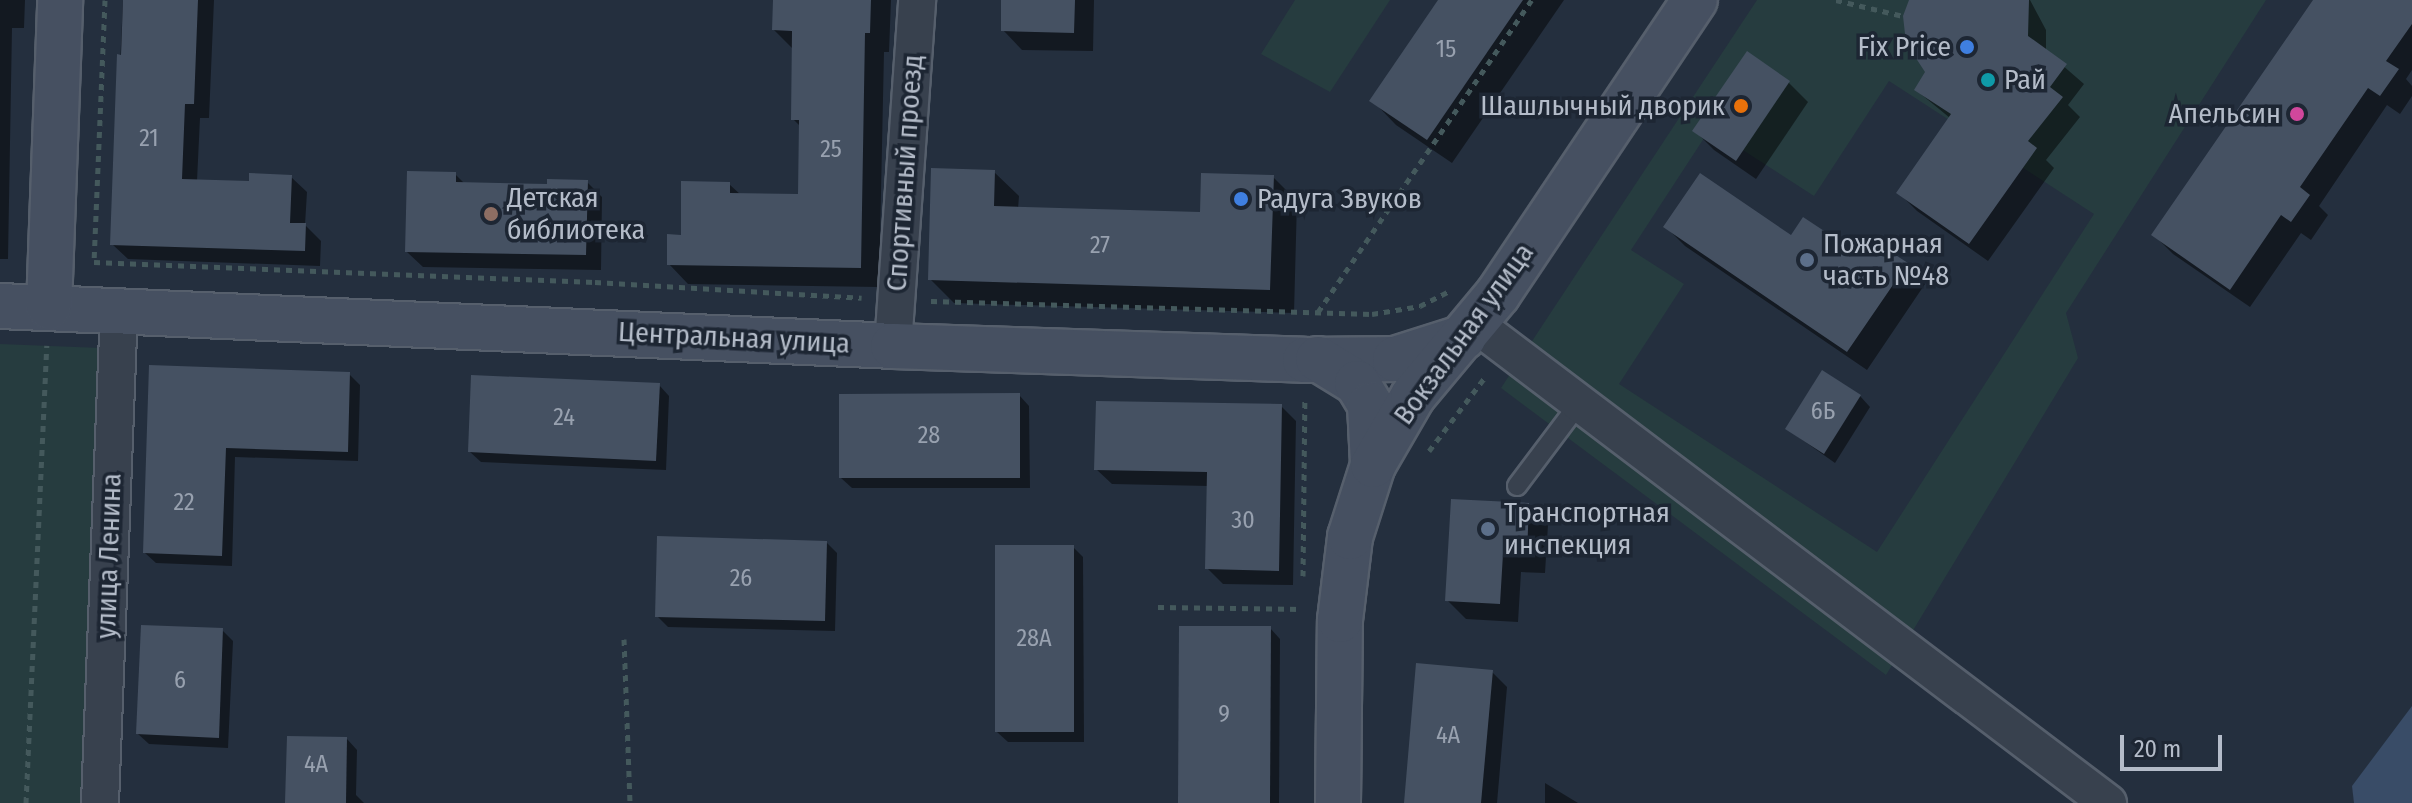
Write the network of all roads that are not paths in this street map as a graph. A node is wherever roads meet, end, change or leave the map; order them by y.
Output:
1 (60, 0) edge
2 (917, 0) edge
3 (1695, 0) edge
4 (0, 306) edge
5 (119, 309) junction
6 (49, 323) junction
7 (1473, 328) junction
8 (893, 346) junction
9 (1312, 372) junction
10 (1580, 402) junction
11 (1373, 465) junction
12 (1517, 486) dead end
13 (100, 803) edge
14 (1338, 803) edge
15 (2108, 803) edge

1 - 6 street
2 - 8 street, Спортивный проезд
3 - 7 street, Вокзальная улица
4 - 6 street, Центральная улица
5 - 6 street, Центральная улица
5 - 8 street, Центральная улица
5 - 13 street, улица Ленина
7 - 9 street, Центральная улица
7 - 10 street
7 - 11 street, Вокзальная улица
8 - 9 street, Центральная улица
9 - 11 street
10 - 12 lane
10 - 15 street
11 - 14 street, Вокзальная улица

